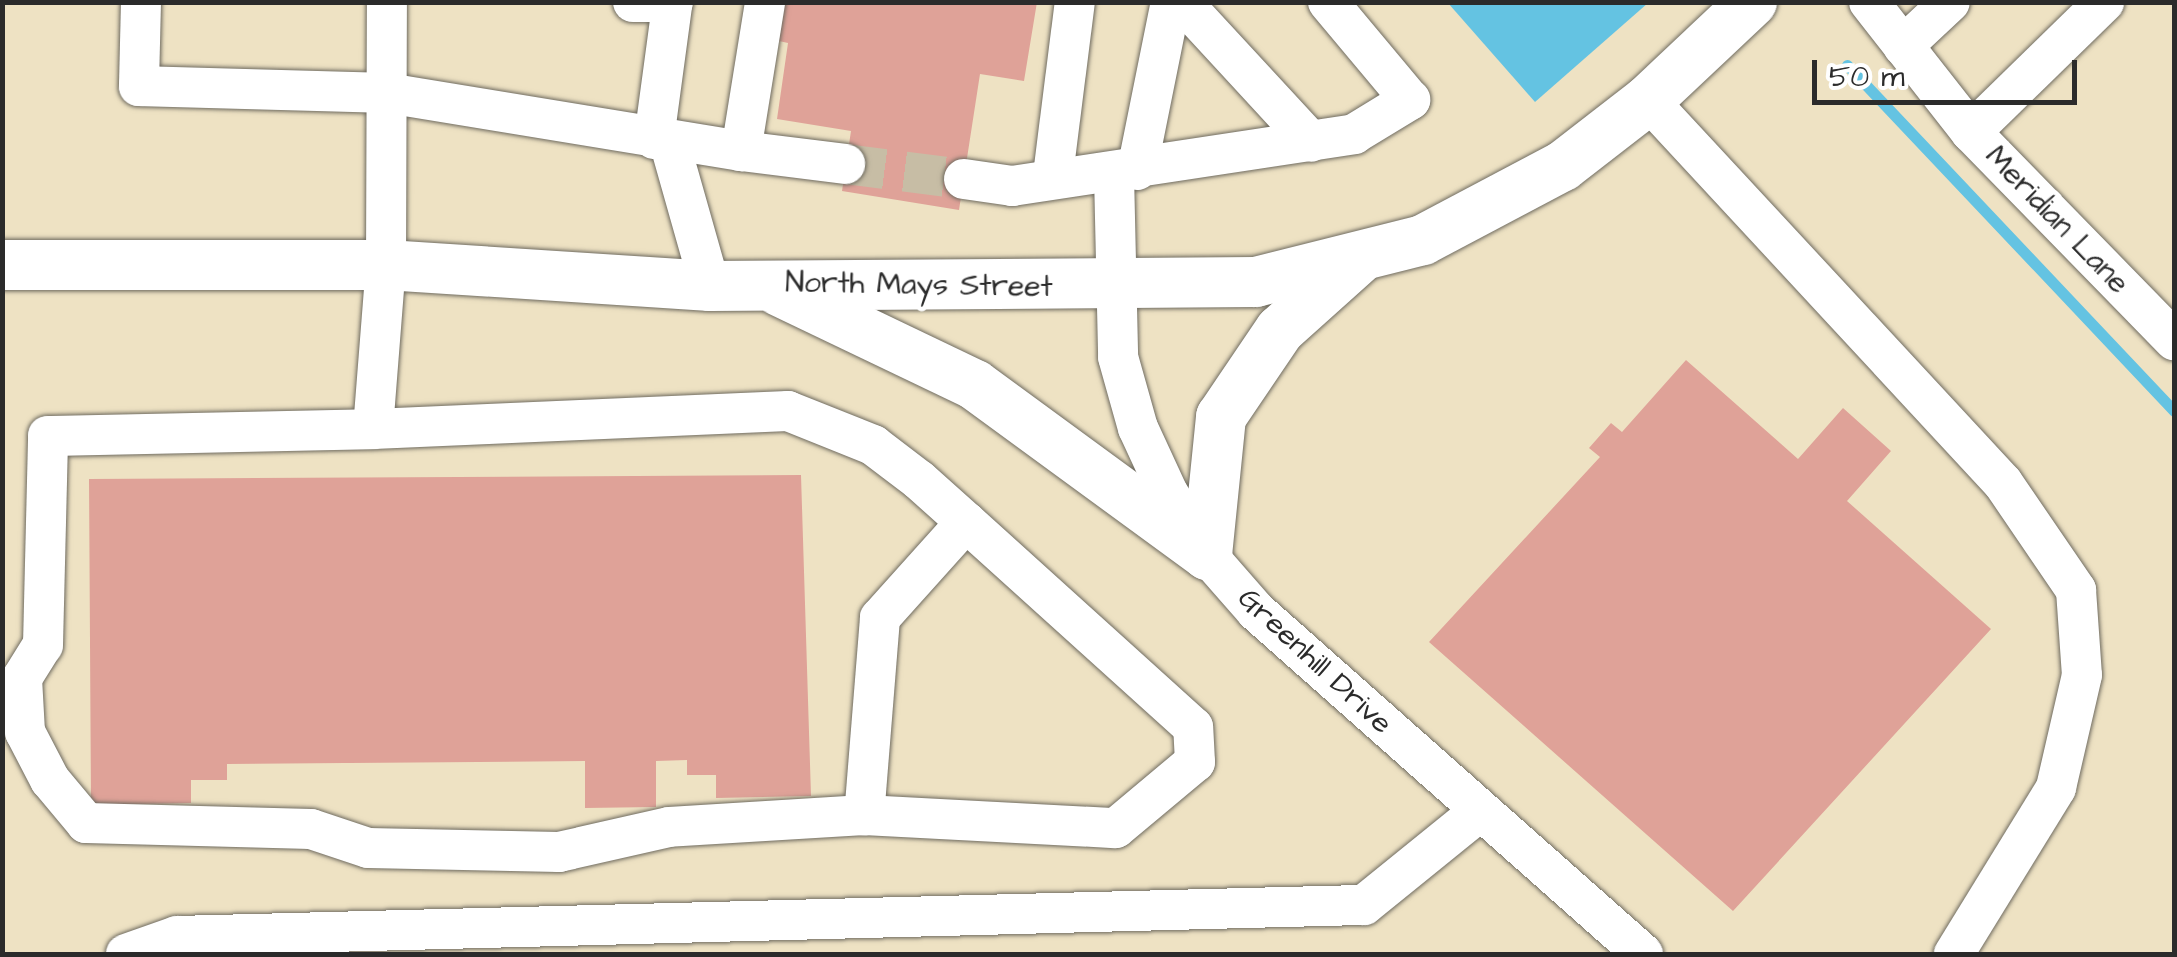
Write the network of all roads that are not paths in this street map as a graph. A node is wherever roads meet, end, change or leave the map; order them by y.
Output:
1 (142, 2) edge
2 (387, 2) edge
3 (766, 2) edge
4 (1074, 2) edge
5 (1171, 2) edge
6 (1182, 2) edge
7 (1328, 2) edge
8 (1752, 2) edge
9 (1868, 2) edge
10 (1950, 2) edge
11 (2104, 2) edge
12 (659, 4) edge
13 (1903, 46) junction
14 (386, 93) junction
15 (1648, 100) junction
16 (1971, 132) junction
17 (662, 140) junction
18 (1312, 142) junction
19 (741, 151) junction
20 (846, 164) tunnel mouth
21 (1126, 172) junction
22 (1052, 175) junction
23 (964, 179) tunnel mouth
24 (1363, 256) junction
25 (386, 264) junction
26 (2, 266) edge
27 (763, 284) junction
28 (710, 286) junction
29 (1115, 287) junction
30 (2174, 340) edge
31 (373, 429) junction
32 (966, 522) junction
33 (1207, 554) junction
34 (1480, 811) junction
35 (864, 815) junction
36 (126, 954) edge
37 (1642, 954) edge
38 (1954, 954) edge

1 - 14 street
2 - 14 street
3 - 19 street
4 - 22 street
5 - 21 street, Greenhill Drive
6 - 18 street
7 - 18 street
8 - 15 main road, North Mays Street
9 - 13 street, Meridian Lane
10 - 13 street
11 - 16 street
12 - 17 street
13 - 16 street, Meridian Lane
14 - 17 street
14 - 25 street
15 - 24 main road, North Mays Street
15 - 38 street
16 - 30 street, Meridian Lane
17 - 19 street
17 - 28 street
18 - 21 street
19 - 20 street
21 - 22 street
21 - 29 street, Greenhill Drive
22 - 23 street
24 - 29 main road, North Mays Street
24 - 33 main road
25 - 26 main road, North Mays Street
25 - 28 main road, North Mays Street
25 - 31 street
27 - 28 main road, North Mays Street
27 - 29 main road, North Mays Street
27 - 33 main road
29 - 33 street, Greenhill Drive
31 - 32 street
31 - 35 street
32 - 35 street
32 - 35 street
33 - 34 street, Greenhill Drive
34 - 36 street
34 - 37 street, Greenhill Drive

